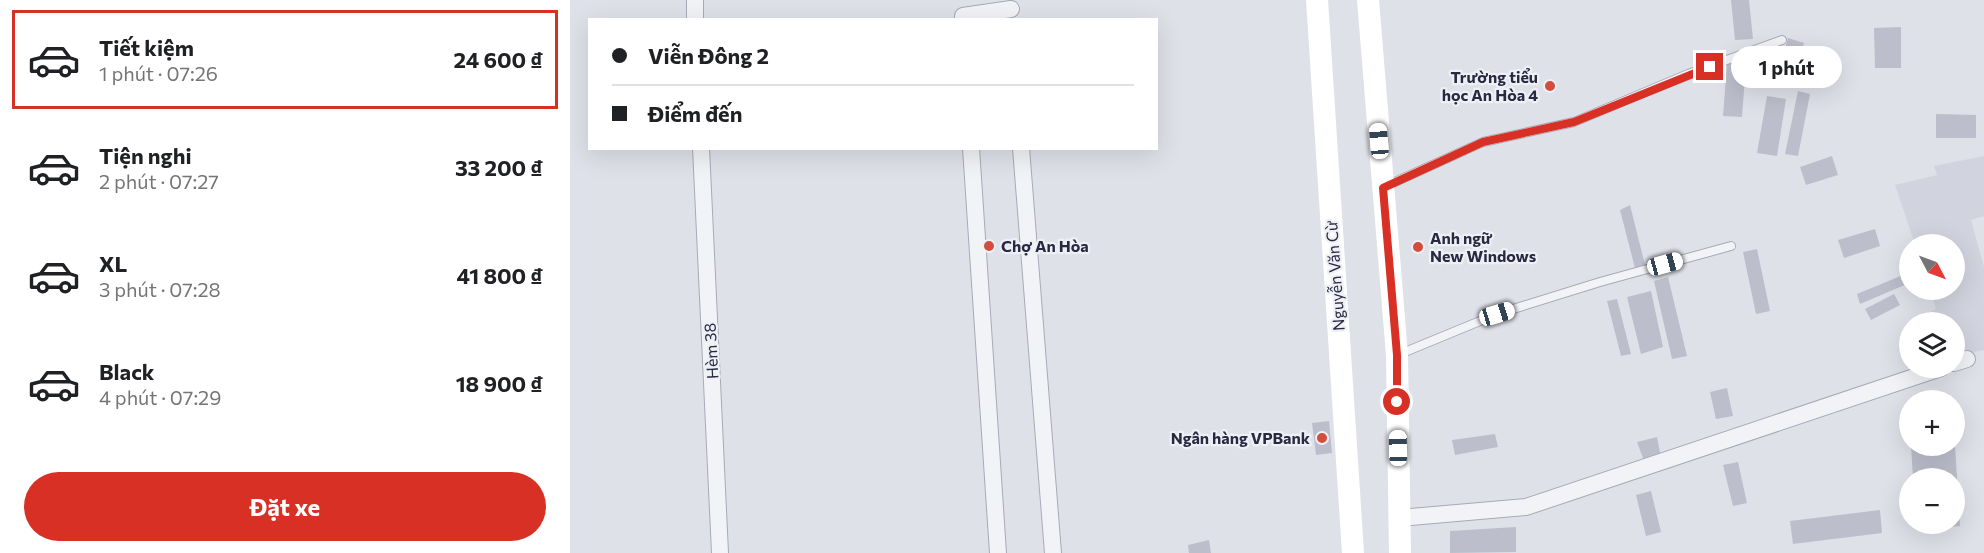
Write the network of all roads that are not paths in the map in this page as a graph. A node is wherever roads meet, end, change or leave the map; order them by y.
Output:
1 (694, 0) edge
2 (1317, 0) edge
3 (1368, 0) edge
4 (1010, 10) edge
5 (695, 18) edge
6 (963, 18) edge
7 (1782, 39) dead end
8 (701, 150) edge
9 (971, 150) edge
10 (1021, 150) edge
11 (1383, 188) junction
12 (1731, 246) dead end
13 (1397, 355) junction
14 (1911, 378) edge
15 (1399, 518) junction
16 (720, 553) edge
17 (998, 553) edge
18 (1053, 553) edge
19 (1353, 553) edge
20 (1400, 553) edge

1 - 5 street
2 - 19 main road, Nguyễn Văn Cừ
3 - 11 main road
4 - 6 street
7 - 11 lane
8 - 16 street, Hèm 38
9 - 17 street
10 - 18 street
11 - 13 main road
12 - 13 lane
13 - 15 main road
14 - 15 street
15 - 20 main road

